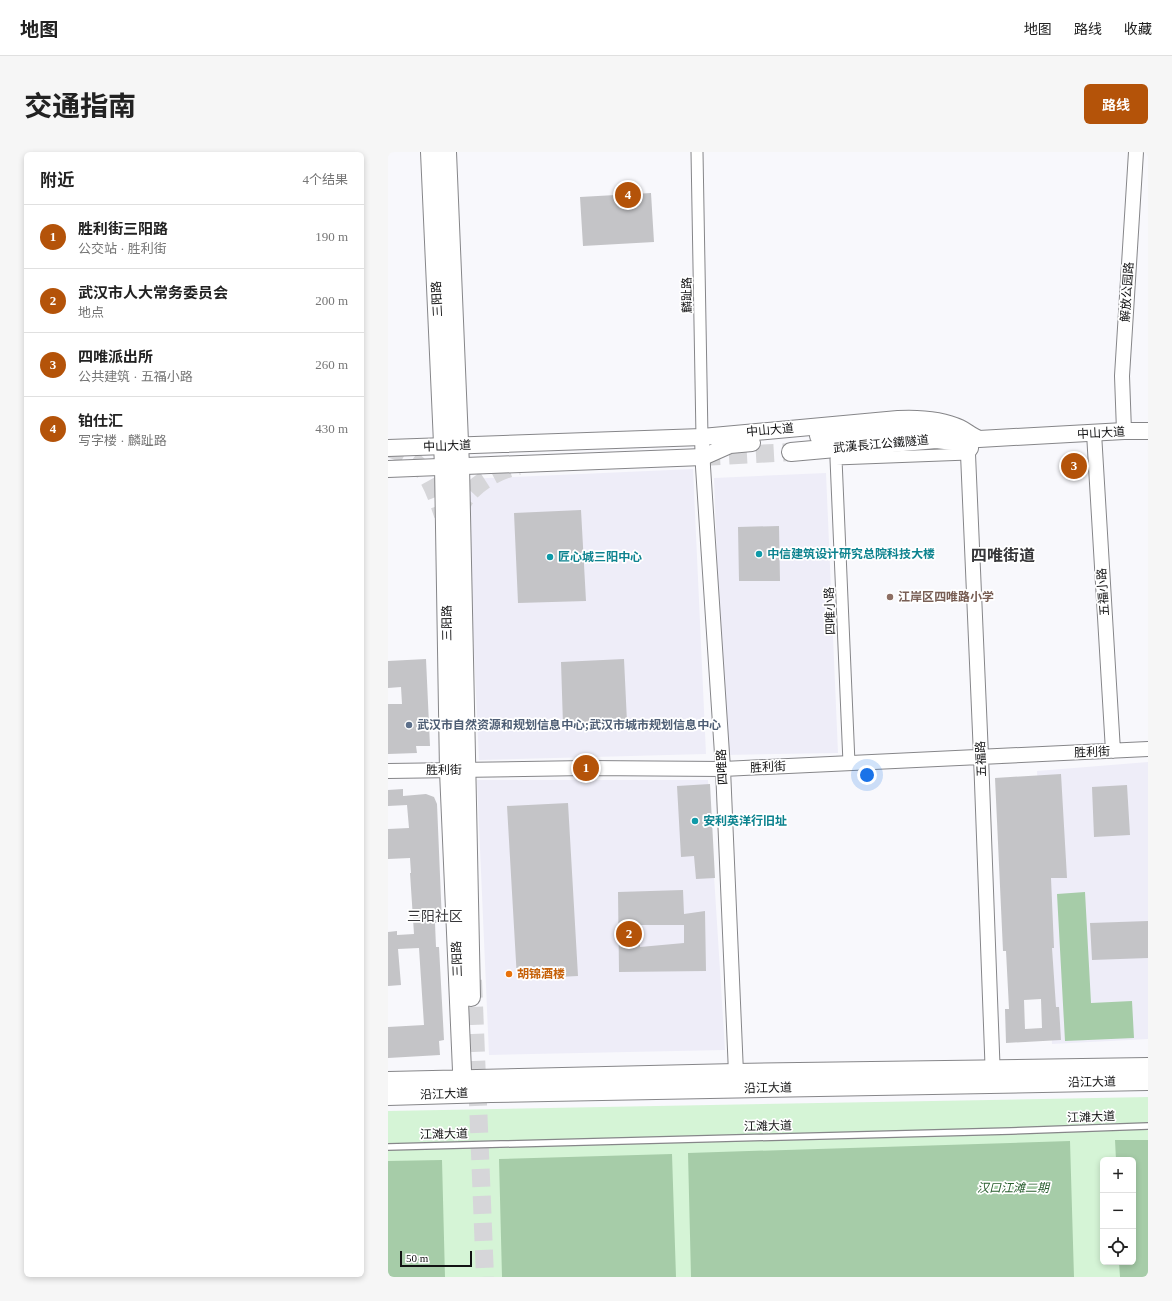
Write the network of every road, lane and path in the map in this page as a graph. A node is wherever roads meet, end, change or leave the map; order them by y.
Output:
1 (430, 152) edge
2 (447, 152) edge
3 (697, 152) edge
4 (1136, 152) edge
5 (1124, 431) junction
6 (1148, 432) edge
7 (1094, 433) junction
8 (702, 436) junction
9 (452, 446) junction
10 (972, 446) junction
11 (388, 448) edge
12 (791, 452) tunnel mouth
13 (703, 457) junction
14 (836, 459) joint
15 (452, 466) junction
16 (388, 469) edge
17 (1148, 749) edge
18 (1113, 751) junction
19 (981, 756) junction
20 (849, 763) junction
21 (723, 769) junction
22 (458, 770) junction
23 (388, 771) edge
24 (1148, 1067) edge
25 (736, 1073) junction
26 (993, 1077) junction
27 (388, 1081) edge
28 (1148, 1081) edge
29 (468, 1087) junction
30 (388, 1096) edge
31 (1148, 1126) edge
32 (388, 1147) edge

1 - 9 main road, 三阳路
2 - 9 main road, 三阳路
3 - 8 street, 麟趾路
4 - 5 street, 解放公园路
5 - 6 main road, 中山大道
5 - 7 main road, 中山大道
7 - 10 main road, 中山大道
7 - 18 street, 五福小路
8 - 9 main road, 中山大道
8 - 10 main road, 中山大道
8 - 13 street, 四唯路
9 - 11 main road, 中山大道
9 - 15 main road, 三阳路
10 - 12 main road, 武漢長江公鐵隧道
10 - 13 main road, 中山大道
10 - 14 street, 中山大道
10 - 19 street, 五福路
13 - 15 main road, 中山大道
13 - 21 street, 四唯路
14 - 20 street, 四唯小路
15 - 16 main road, 中山大道
15 - 22 main road, 三阳路
17 - 18 street, 胜利街
18 - 19 street, 胜利街
19 - 20 street, 胜利街
19 - 26 street, 五福路
20 - 21 street, 胜利街
21 - 22 street, 胜利街
21 - 25 street, 四唯路
22 - 23 street, 胜利街
22 - 29 main road, 三阳路
24 - 26 main road, 沿江大道
25 - 26 main road, 沿江大道
25 - 29 main road, 沿江大道
26 - 28 main road, 沿江大道
26 - 29 main road, 沿江大道
27 - 29 main road, 沿江大道
29 - 30 main road, 沿江大道
31 - 32 lane, 江滩大道

